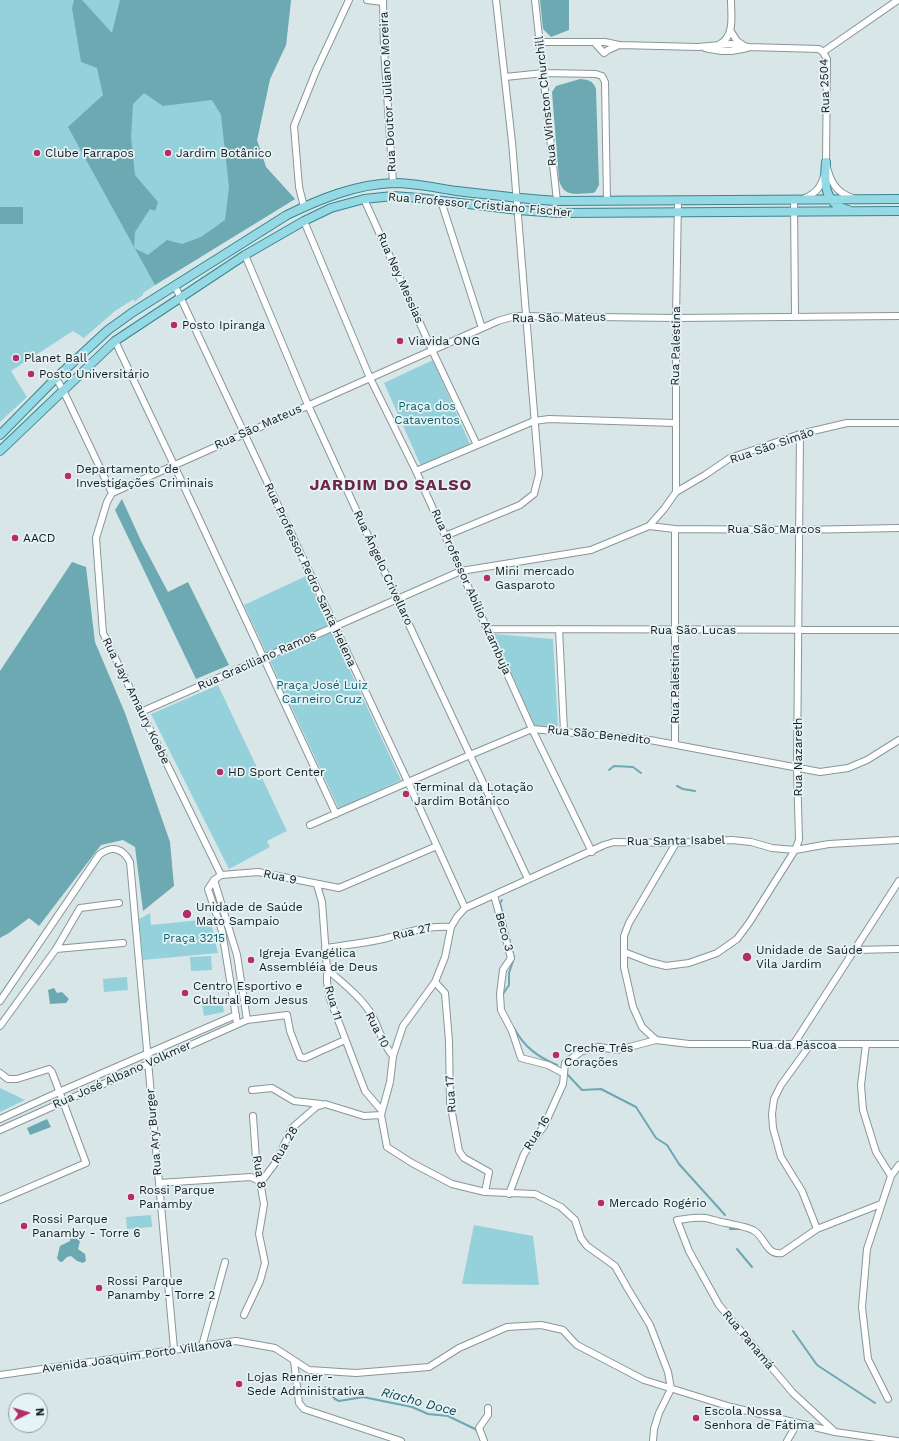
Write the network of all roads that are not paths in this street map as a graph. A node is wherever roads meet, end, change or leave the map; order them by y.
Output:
1 (349, 0) edge
2 (367, 0) edge
3 (496, 0) edge
4 (535, 0) edge
5 (731, 0) edge
6 (897, 0) edge
7 (383, 1) edge
8 (730, 30) junction
9 (540, 42) junction
10 (594, 42) junction
11 (619, 45) junction
12 (716, 45) junction
13 (698, 47) junction
14 (749, 47) junction
15 (823, 52) junction
16 (544, 73) junction
17 (505, 77) junction
18 (826, 162) junction
19 (393, 183) junction
20 (458, 191) junction
21 (899, 198) edge
22 (364, 199) junction
23 (517, 199) junction
24 (831, 199) junction
25 (858, 199) junction
26 (678, 200) junction
27 (799, 200) junction
28 (441, 201) junction
29 (607, 201) junction
30 (557, 202) junction
31 (457, 203) junction
32 (304, 207) junction
33 (518, 210) junction
34 (899, 211) edge
35 (678, 212) junction
36 (794, 212) junction
37 (852, 212) junction
38 (304, 221) junction
39 (245, 255) junction
40 (175, 286) junction
41 (180, 298) junction
42 (795, 316) junction
43 (899, 316) edge
44 (525, 317) junction
45 (676, 318) junction
46 (482, 328) junction
47 (115, 341) junction
48 (432, 350) junction
49 (56, 378) junction
50 (370, 378) junction
51 (63, 390) junction
52 (308, 405) junction
53 (20, 414) junction
54 (534, 421) junction
55 (28, 423) junction
56 (675, 423) junction
57 (899, 423) edge
58 (244, 434) junction
59 (800, 434) junction
60 (0, 435) edge
61 (476, 445) junction
62 (0, 451) edge
63 (174, 465) junction
64 (416, 471) junction
65 (112, 492) junction
66 (676, 492) junction
67 (649, 526) junction
68 (675, 528) junction
69 (899, 528) edge
70 (799, 530) junction
71 (445, 536) junction
72 (461, 571) junction
73 (397, 599) junction
74 (335, 626) junction
75 (488, 629) junction
76 (559, 629) junction
77 (675, 630) junction
78 (798, 630) junction
79 (899, 630) edge
80 (264, 658) junction
81 (141, 712) junction
82 (532, 729) junction
83 (564, 732) junction
84 (899, 740) edge
85 (675, 744) junction
86 (470, 755) junction
87 (797, 768) junction
88 (408, 782) junction
89 (336, 814) junction
90 (310, 825) dead end
91 (899, 840) edge
92 (676, 842) junction
93 (437, 846) junction
94 (795, 850) junction
95 (592, 852) junction
96 (221, 875) junction
97 (528, 879) junction
98 (214, 880) junction
99 (899, 881) edge
100 (317, 885) junction
101 (494, 894) junction
102 (119, 903) dead end
103 (465, 908) junction
104 (451, 927) junction
105 (123, 943) dead end
106 (325, 948) junction
107 (56, 949) junction
108 (899, 949) edge
109 (854, 950) junction
110 (624, 952) junction
111 (327, 969) junction
112 (435, 982) junction
113 (0, 1001) edge
114 (236, 1015) junction
115 (247, 1020) junction
116 (237, 1024) junction
117 (0, 1026) edge
118 (345, 1040) junction
119 (656, 1040) junction
120 (866, 1044) junction
121 (899, 1044) edge
122 (793, 1045) junction
123 (810, 1045) junction
124 (147, 1055) junction
125 (393, 1056) junction
126 (148, 1064) junction
127 (0, 1073) edge
128 (563, 1073) junction
129 (252, 1090) dead end
130 (59, 1092) junction
131 (63, 1102) junction
132 (324, 1104) junction
133 (12, 1113) junction
134 (381, 1113) junction
135 (253, 1116) dead end
136 (0, 1119) edge
137 (17, 1122) junction
138 (0, 1130) edge
139 (899, 1165) edge
140 (890, 1176) junction
141 (261, 1182) junction
142 (159, 1183) junction
143 (485, 1192) junction
144 (509, 1194) junction
145 (0, 1200) edge
146 (881, 1204) junction
147 (817, 1229) junction
148 (225, 1262) dead end
149 (244, 1315) dead end
150 (202, 1346) junction
151 (174, 1349) junction
152 (294, 1361) junction
153 (0, 1375) edge
154 (671, 1389) junction
155 (888, 1399) dead end
156 (488, 1408) dead end
157 (797, 1424) junction
158 (835, 1432) junction
159 (381, 1438) edge
160 (401, 1441) edge
161 (484, 1441) edge
162 (653, 1441) edge
163 (787, 1441) edge
164 (897, 1441) edge

1 - 32 street
2 - 7 street
3 - 17 street
4 - 9 street, Rua Winston Churchill
5 - 8 street
6 - 15 street, Rua 2504
7 - 19 street, Rua Doutor Juliano Moreira
8 - 12 street
8 - 14 street
9 - 10 street
9 - 16 street, Rua Winston Churchill
10 - 11 street
10 - 11 street
11 - 13 street
12 - 13 street
12 - 14 street
13 - 14 street
14 - 15 street
15 - 18 street, Rua 2504
16 - 17 street
16 - 29 street
16 - 30 street, Rua Winston Churchill
17 - 23 street
18 - 24 main road
18 - 25 street, Rua 2504
18 - 27 street, Rua 2504
19 - 20 main road, Rua Professor Cristiano Fischer
19 - 32 main road, Rua Professor Cristiano Fischer
20 - 23 main road, Rua Professor Cristiano Fischer
20 - 31 main road
21 - 25 main road, Rua Professor Cristiano Fischer
22 - 28 main road, Rua Professor Cristiano Fischer
22 - 38 main road, Rua Professor Cristiano Fischer
22 - 48 street, Rua Ney Messias
23 - 30 main road, Rua Professor Cristiano Fischer
23 - 33 street
24 - 25 main road, Rua Professor Cristiano Fischer
24 - 27 main road, Rua Professor Cristiano Fischer
24 - 37 main road
26 - 27 main road, Rua Professor Cristiano Fischer
26 - 29 main road, Rua Professor Cristiano Fischer
26 - 35 street, Rua Palestina
27 - 36 street
28 - 31 main road, Rua Professor Cristiano Fischer
28 - 46 street
29 - 30 main road, Rua Professor Cristiano Fischer
31 - 33 main road, Rua Professor Cristiano Fischer
32 - 40 main road, Rua Professor Cristiano Fischer
33 - 35 main road, Rua Professor Cristiano Fischer
33 - 44 street
34 - 37 main road, Rua Professor Cristiano Fischer
35 - 36 main road, Rua Professor Cristiano Fischer
35 - 45 street, Rua Palestina
36 - 37 main road, Rua Professor Cristiano Fischer
36 - 42 street
38 - 39 main road, Rua Professor Cristiano Fischer
38 - 50 street, Rua Professor Abílio Azambuja
39 - 41 main road, Rua Professor Cristiano Fischer
39 - 52 street, Rua Ângelo Crivellaro
40 - 41 street, Rua Professor Pedro Santa Helena
40 - 49 main road, Rua Professor Cristiano Fischer
41 - 47 main road, Rua Professor Cristiano Fischer
41 - 58 street, Rua Professor Pedro Santa Helena
42 - 43 street, Rua São Mateus
42 - 45 street, Rua São Mateus
44 - 45 street, Rua São Mateus
44 - 46 street, Rua São Mateus
44 - 54 street
45 - 56 street, Rua Palestina
46 - 48 street, Rua São Mateus
47 - 51 main road, Rua Professor Cristiano Fischer
47 - 63 street
48 - 50 street, Rua São Mateus
48 - 61 street, Rua Ney Messias
49 - 51 street
49 - 53 main road, Rua Professor Cristiano Fischer
50 - 52 street, Rua São Mateus
50 - 64 street, Rua Professor Abílio Azambuja
51 - 55 main road, Rua Professor Cristiano Fischer
51 - 65 street
52 - 58 street, Rua São Mateus
52 - 73 street, Rua Ângelo Crivellaro
53 - 55 main road
53 - 60 main road, Rua Professor Cristiano Fischer
54 - 56 street
54 - 61 street
54 - 71 street
55 - 62 main road, Rua Professor Cristiano Fischer
56 - 66 street, Rua Palestina
57 - 59 street, Rua São Simão
58 - 63 street, Rua São Mateus
58 - 74 street, Rua Professor Pedro Santa Helena
59 - 66 street, Rua São Simão
59 - 70 street, Rua Nazareth
61 - 64 street
63 - 65 street, Rua São Mateus
63 - 80 street
64 - 71 street, Rua Professor Abílio Azambuja
65 - 81 street, Rua Jayr Amaury Koebe
66 - 67 street, Rua São Simão
67 - 68 street, Rua São Marcos
67 - 72 street, Rua São Simão
68 - 70 street, Rua São Marcos
68 - 77 street, Rua Palestina
69 - 70 street, Rua São Marcos
70 - 78 street, Rua Nazareth
71 - 72 street, Rua Professor Abílio Azambuja
72 - 73 street, Rua Graciliano Ramos
72 - 75 street, Rua Professor Abílio Azambuja
73 - 74 street, Rua Graciliano Ramos
73 - 86 street, Rua Ângelo Crivellaro
74 - 80 street, Rua Graciliano Ramos
74 - 88 street, Rua Professor Pedro Santa Helena
75 - 76 street, Rua São Lucas
75 - 82 street, Rua Professor Abílio Azambuja
76 - 77 street, Rua São Lucas
76 - 83 street
77 - 78 street, Rua São Lucas
77 - 85 street, Rua Palestina
78 - 79 street, Rua São Lucas
78 - 87 street, Rua Nazareth
80 - 81 street, Rua Graciliano Ramos
80 - 89 street
81 - 96 street, Rua Jayr Amaury Koebe
82 - 83 street, Rua São Benedito
82 - 86 street, Rua São Benedito
82 - 95 street, Rua Professor Abílio Azambuja
83 - 85 street, Rua São Benedito
84 - 87 street, Rua São Benedito
85 - 87 street, Rua São Benedito
86 - 88 street, Rua São Benedito
86 - 97 street, Rua Ângelo Crivellaro
87 - 94 street, Rua Nazareth
88 - 89 street, Rua São Benedito
88 - 93 street, Rua Professor Pedro Santa Helena
89 - 90 street, Rua São Benedito
91 - 94 street, Rua Santa Isabel
92 - 94 street, Rua Santa Isabel
92 - 95 street, Rua Santa Isabel
92 - 110 street
93 - 100 street, Rua 9
93 - 103 street, Rua Professor Pedro Santa Helena
94 - 110 street, Rua Nazareth
95 - 97 street, Rua Santa Isabel
96 - 98 street
96 - 100 street, Rua 9
97 - 101 street, Rua Santa Isabel
98 - 114 street
98 - 115 street
99 - 109 street
100 - 106 street, Rua 11
101 - 103 street, Rua Santa Isabel
101 - 128 street, Beco 3
102 - 107 street
103 - 104 street
104 - 106 street, Rua 27
104 - 112 street
105 - 107 street
106 - 111 street, Rua 11
107 - 117 street
108 - 109 street
109 - 122 street
110 - 119 street
111 - 118 street, Rua 11
111 - 125 street, Rua 10
112 - 125 street
112 - 143 street, Rua 17
113 - 124 street, Rua Ary Burger
114 - 116 street
114 - 124 street, Rua José Albano Volkmer
115 - 116 street, Rua José Albano Volkmer
115 - 118 street, Rua José Albano Volkmer
116 - 126 street, Rua José Albano Volkmer
118 - 134 street, Rua 11
119 - 122 street, Rua da Páscoa
119 - 128 street
120 - 121 street, Rua da Páscoa
120 - 123 street, Rua da Páscoa
120 - 140 street
122 - 123 street, Rua da Páscoa
123 - 147 street
124 - 126 street, Rua Ary Burger
124 - 130 street, Rua José Albano Volkmer
125 - 134 street
126 - 131 street, Rua José Albano Volkmer
126 - 142 street, Rua Ary Burger
127 - 130 street
128 - 144 street, Rua 16
129 - 132 street
130 - 131 street
130 - 133 street, Rua José Albano Volkmer
131 - 137 street, Rua José Albano Volkmer
131 - 145 street
132 - 134 street
132 - 141 street, Rua 28
133 - 136 street, Rua José Albano Volkmer
133 - 137 street
134 - 143 street
135 - 141 street, Rua 8
137 - 138 street, Rua José Albano Volkmer
139 - 140 street
140 - 146 street
141 - 142 street
141 - 149 street, Rua 8
142 - 151 street, Rua Ary Burger
143 - 144 street
144 - 154 street
146 - 147 street
146 - 155 street
147 - 158 street, Rua Panamá
148 - 150 street
150 - 151 street, Avenida Joaquim Porto Villanova
150 - 152 street, Avenida Joaquim Porto Villanova
151 - 153 street, Avenida Joaquim Porto Villanova
152 - 154 street, Avenida Joaquim Porto Villanova
152 - 159 street
154 - 157 street, Avenida Joaquim Porto Villanova
154 - 162 street
156 - 161 street
157 - 158 street, Avenida Joaquim Porto Villanova
157 - 163 street
158 - 164 street
159 - 160 street

